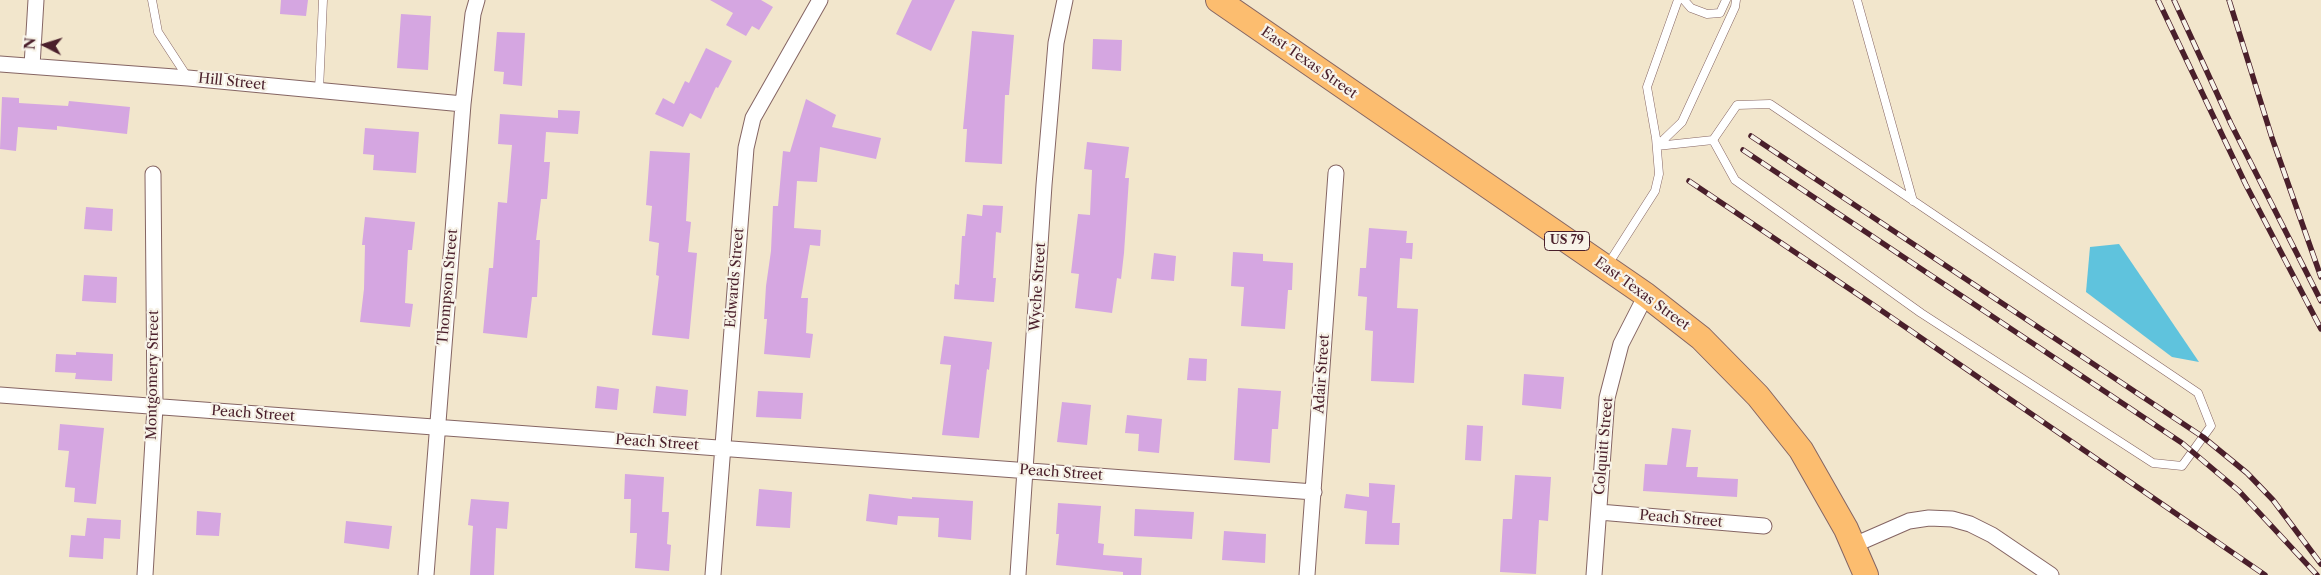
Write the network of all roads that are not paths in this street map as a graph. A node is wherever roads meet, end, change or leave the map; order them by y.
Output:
1 (36, 0) edge
2 (152, 0) edge
3 (324, 0) edge
4 (477, 0) edge
5 (820, 0) edge
6 (1065, 0) edge
7 (1218, 0) edge
8 (1678, 0) edge
9 (1684, 0) edge
10 (1726, 0) edge
11 (1736, 0) edge
12 (1857, 0) edge
13 (0, 64) edge
14 (32, 66) junction
15 (188, 78) junction
16 (319, 90) junction
17 (463, 104) junction
18 (1713, 140) junction
19 (1656, 146) junction
20 (1336, 172) dead end
21 (153, 174) dead end
22 (1913, 201) junction
23 (1606, 268) junction
24 (1646, 295) junction
25 (0, 395) edge
26 (155, 407) junction
27 (437, 428) junction
28 (722, 447) junction
29 (1026, 471) junction
30 (1314, 492) junction
31 (1599, 512) junction
32 (1764, 526) dead end
33 (1854, 545) junction
34 (145, 575) edge
35 (426, 575) edge
36 (713, 575) edge
37 (1018, 575) edge
38 (1307, 575) edge
39 (1594, 575) edge
40 (1866, 575) edge
41 (2051, 575) edge

1 - 14 street
2 - 15 lane
3 - 16 lane
4 - 17 street, Thompson Street
5 - 28 street, Edwards Street
6 - 29 street, Wyche Street
7 - 23 main road, East Texas Street / US 79
8 - 19 lane
9 - 10 lane
11 - 19 lane
12 - 22 lane
13 - 14 street, Hill Street
14 - 15 street, Hill Street
15 - 16 street, Hill Street
16 - 17 street, Hill Street
17 - 27 street, Thompson Street
18 - 19 lane
18 - 22 lane
18 - 22 lane
19 - 23 lane
20 - 30 street, Adair Street
21 - 26 street, Montgomery Street
23 - 24 main road, East Texas Street / US 79
24 - 31 street, Colquitt Street
24 - 33 main road, East Texas Street / US 79
25 - 26 street, Peach Street
26 - 27 street, Peach Street
26 - 34 street, Montgomery Street
27 - 28 street, Peach Street
27 - 35 street, Thompson Street
28 - 29 street, Peach Street
28 - 36 street, Edwards Street
29 - 30 street, Peach Street
29 - 37 street, Wyche Street
30 - 38 street, Adair Street
31 - 32 street, Peach Street
31 - 39 street, Colquitt Street
33 - 40 main road, East Texas Street / US 79
33 - 41 street

